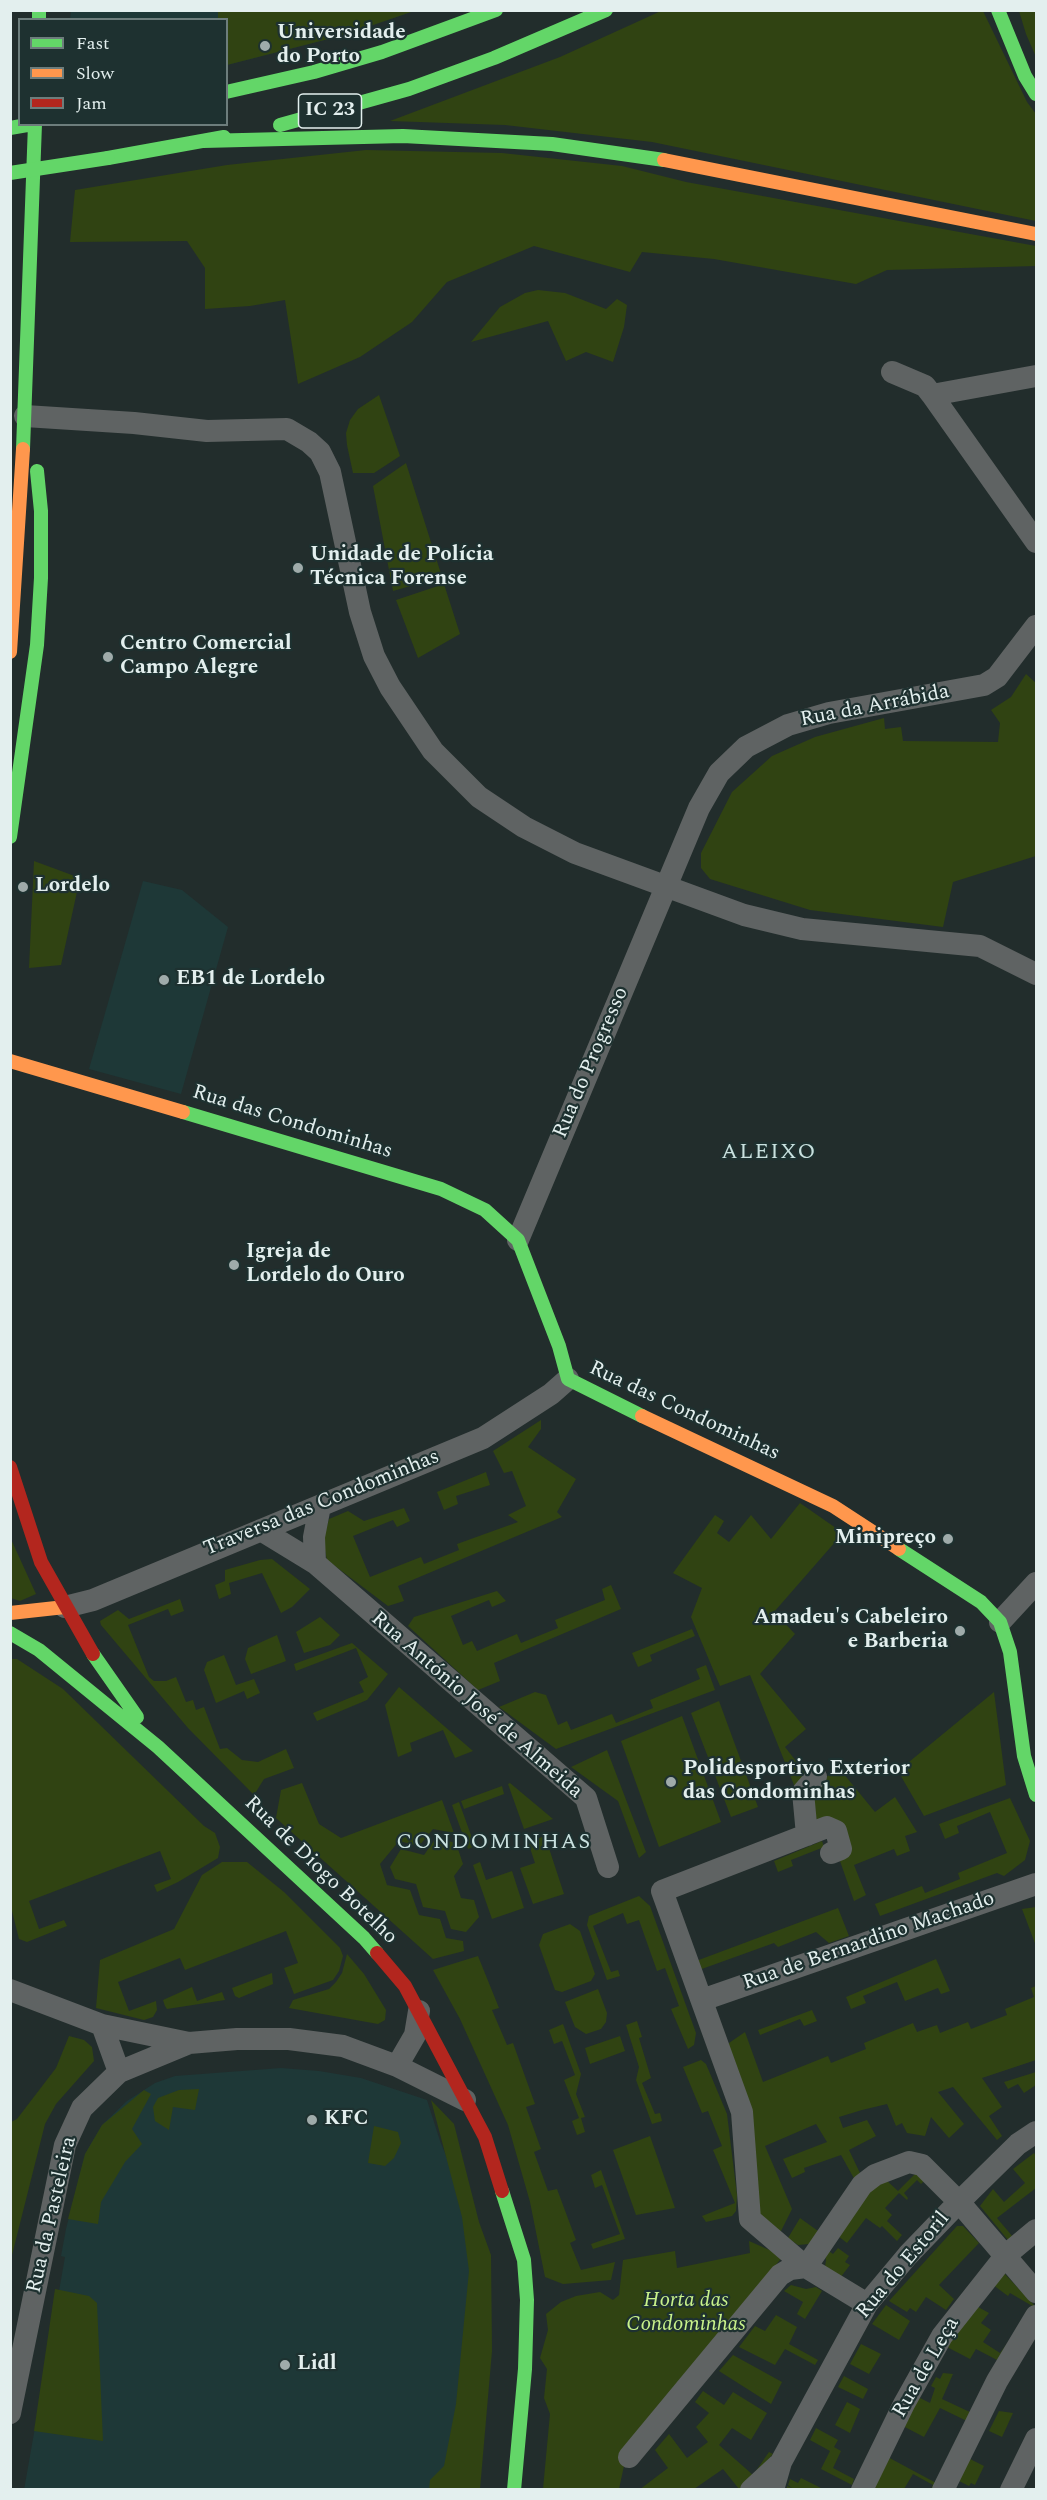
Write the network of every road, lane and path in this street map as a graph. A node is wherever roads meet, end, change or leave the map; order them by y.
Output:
1 (496, 10) edge
2 (606, 10) edge
3 (998, 10) edge
4 (228, 92) edge
5 (1036, 94) edge
6 (34, 126) edge
7 (202, 141) junction
8 (10, 173) edge
9 (1036, 234) edge
10 (892, 372) dead end
11 (1036, 376) edge
12 (932, 395) junction
13 (25, 416) junction
14 (1036, 542) edge
15 (1036, 626) edge
16 (10, 652) edge
17 (10, 837) edge
18 (666, 886) junction
19 (1036, 974) edge
20 (10, 1061) edge
21 (518, 1240) junction
22 (568, 1379) junction
23 (10, 1467) edge
24 (320, 1506) junction
25 (261, 1530) junction
26 (315, 1563) junction
27 (1036, 1583) edge
28 (65, 1607) junction
29 (10, 1613) edge
30 (1000, 1622) junction
31 (10, 1633) edge
32 (158, 1747) junction
33 (816, 1777) dead end
34 (1036, 1796) edge
35 (807, 1835) junction
36 (831, 1853) dead end
37 (608, 1867) dead end
38 (1036, 1884) edge
39 (10, 1990) edge
40 (702, 2000) junction
41 (419, 2011) junction
42 (102, 2025) junction
43 (189, 2043) junction
44 (397, 2066) junction
45 (118, 2072) junction
46 (468, 2101) junction
47 (1036, 2132) edge
48 (959, 2202) junction
49 (1036, 2230) edge
50 (1006, 2255) junction
51 (806, 2267) junction
52 (1036, 2292) edge
53 (867, 2304) junction
54 (1036, 2316) edge
55 (10, 2413) edge
56 (1036, 2439) edge
57 (629, 2457) dead end
58 (781, 2462) junction
59 (514, 2490) edge
60 (751, 2490) edge
61 (773, 2490) edge
62 (862, 2490) edge
63 (943, 2490) edge
64 (1011, 2490) edge

1 - 4 main road, IC 23
2 - 7 main road, IC 23
3 - 5 main road
6 - 13 main road
7 - 8 main road, IC 23, bridge
7 - 9 main road
10 - 12 street
11 - 12 street
12 - 14 street
13 - 16 main road
13 - 17 main road
13 - 18 street
15 - 18 street, Rua da Arrábida
18 - 19 street
18 - 21 street, Rua do Progresso
20 - 21 main road, Rua das Condominhas
21 - 22 main road, Rua das Condominhas
22 - 24 street, Traversa das Condominhas
22 - 30 main road, Rua das Condominhas
23 - 28 main road, Rua de Diogo Botelho
24 - 25 street, Traversa das Condominhas
24 - 26 street
25 - 26 street, Rua António José de Almeida
25 - 28 street, Traversa das Condominhas
26 - 37 street, Rua António José de Almeida
27 - 30 street
28 - 29 main road
28 - 32 main road, Rua de Diogo Botelho
30 - 34 main road, Rua das Condominhas
31 - 32 main road, Rua de Diogo Botelho
32 - 41 main road, Rua de Diogo Botelho
33 - 35 street
35 - 36 street
35 - 40 street
38 - 40 street, Rua de Bernardino Machado
39 - 42 street
40 - 51 street
41 - 44 street
41 - 46 main road, Rua de Diogo Botelho
42 - 43 street
42 - 45 street
43 - 44 street
43 - 45 street, Rua da Pasteleira
44 - 46 street
45 - 55 street, Rua da Pasteleira
46 - 59 main road, Rua de Diogo Botelho
47 - 48 street, Rua do Estoril
48 - 50 street
48 - 51 street
48 - 53 street, Rua do Estoril
49 - 50 street, Rua de Leça
50 - 52 street
50 - 62 street, Rua de Leça
51 - 53 street
51 - 57 street
53 - 58 street, Rua do Estoril
54 - 63 street
56 - 64 street
58 - 60 street
58 - 61 street, Rua do Estoril

